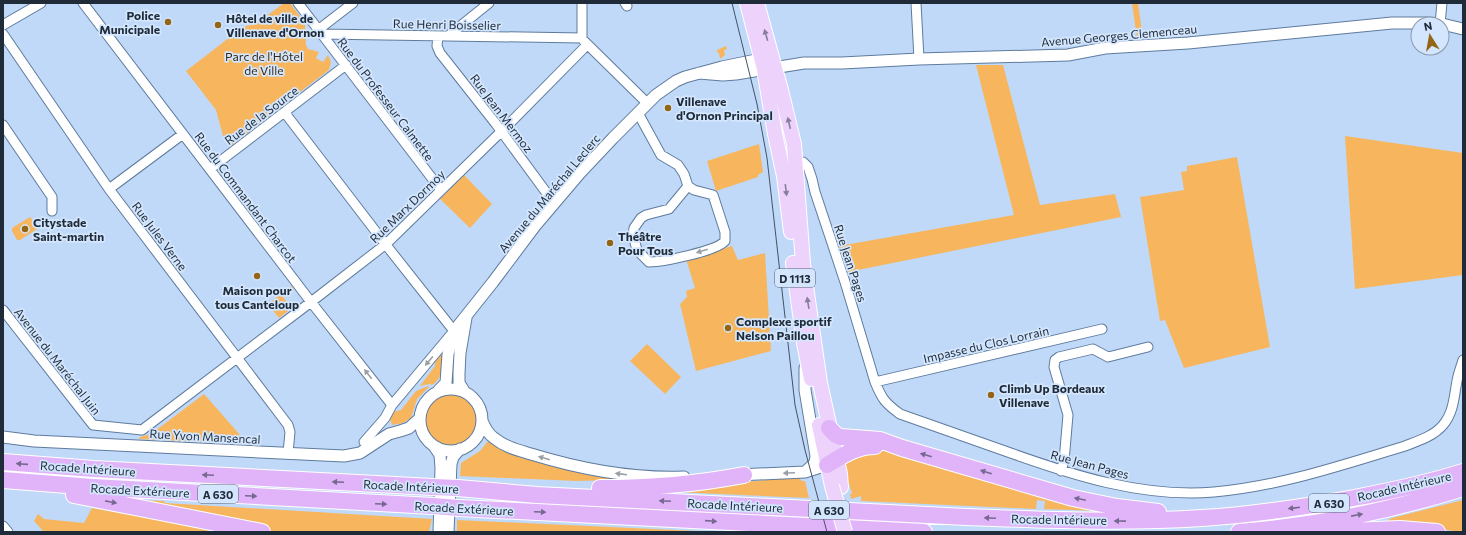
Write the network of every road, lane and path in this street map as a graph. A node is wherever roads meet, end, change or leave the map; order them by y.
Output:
1 (41, 3) edge
2 (83, 3) edge
3 (298, 3) edge
4 (353, 3) edge
5 (489, 3) edge
6 (582, 3) edge
7 (747, 3) edge
8 (757, 3) edge
9 (916, 3) edge
10 (1442, 3) edge
11 (1441, 16) edge
12 (1410, 23) edge
13 (3, 25) edge
14 (1450, 26) edge
15 (1463, 29) edge
16 (320, 32) junction
17 (3, 34) edge
18 (438, 36) junction
19 (448, 36) junction
20 (584, 41) junction
21 (919, 59) junction
22 (346, 65) junction
23 (767, 65) junction
24 (770, 101) junction
25 (647, 103) junction
26 (285, 113) junction
27 (638, 113) junction
28 (3, 125) edge
29 (501, 132) junction
30 (183, 134) junction
31 (795, 162) junction
32 (210, 170) junction
33 (784, 172) junction
34 (688, 186) junction
35 (109, 190) junction
36 (441, 190) junction
37 (554, 203) junction
38 (52, 211) dead end
39 (386, 244) junction
40 (311, 302) junction
41 (3, 310) edge
42 (467, 314) junction
43 (1102, 329) dead end
44 (454, 331) junction
45 (804, 343) junction
46 (1148, 347) dead end
47 (237, 357) junction
48 (1463, 360) edge
49 (875, 382) junction
50 (439, 390) junction
51 (464, 391) junction
52 (392, 404) junction
53 (385, 418) junction
54 (419, 419) junction
55 (482, 421) junction
56 (829, 428) junction
57 (400, 431) junction
58 (389, 434) junction
59 (3, 437) edge
60 (364, 442) dead end
61 (431, 444) junction
62 (902, 448) junction
63 (460, 449) junction
64 (288, 453) junction
65 (3, 462) edge
66 (832, 462) junction
67 (1061, 471) junction
68 (805, 472) junction
69 (1460, 472) edge
70 (744, 475) junction
71 (3, 480) edge
72 (3, 486) edge
73 (837, 486) junction
74 (458, 488) junction
75 (1463, 488) edge
76 (1201, 518) junction
77 (3, 526) edge
78 (828, 528) junction
79 (1264, 530) junction
80 (8, 532) edge
81 (262, 532) edge
82 (439, 532) edge
83 (448, 532) edge
84 (793, 532) edge
85 (845, 532) edge
86 (854, 532) edge
87 (924, 532) edge
88 (1239, 532) edge
89 (1285, 532) edge
90 (1326, 532) edge
91 (1437, 532) edge

1 - 13 street
2 - 30 street, Rue du Commandant Charcot
3 - 16 street, Rue du Professeur Calmette
4 - 16 street
5 - 19 street
6 - 20 street
7 - 23 main road, D 1113
23 -> 8 main road, D 1113
9 - 21 street
10 - 11 street
12 - 21 street, Avenue Georges Clemenceau
14 - 15 street, Avenue Georges Clemenceau
16 - 18 street, Rue Henri Boisselier
16 - 22 street, Rue du Professeur Calmette
17 - 35 street, Rue Jules Verne
18 - 19 street, Rue Henri Boisselier
18 - 29 street, Rue Jean Mermoz
19 - 20 street, Rue Henri Boisselier
20 - 25 street
20 - 29 street, Rue Marx Dormoy
21 - 23 street, Avenue Georges Clemenceau
22 - 26 street, Rue de la Source
22 - 36 street, Rue du Professeur Calmette
23 - 24 main road, D 1113
23 - 25 street, Avenue du Maréchal Leclerc
31 -> 23 main road, D 1113
24 - 31 street
24 - 33 main road, D 1113
25 - 27 street, Avenue du Maréchal Leclerc
26 - 32 street, Rue de la Source
26 - 39 street
27 - 34 street
27 - 37 street, Avenue du Maréchal Leclerc
28 - 38 street
29 - 36 street, Rue Marx Dormoy
29 - 37 street, Rue Jean Mermoz
30 - 32 street, Rue du Commandant Charcot
30 - 35 street
31 - 33 street
31 - 49 street, Rue Jean Pages
56 -> 31 main road, D 1113
32 - 40 street, Rue du Commandant Charcot
33 -> 45 main road, D 1113
34 -> 34 street
35 - 47 street, Rue Jules Verne
36 - 39 street, Rue Marx Dormoy
37 - 42 street, Avenue du Maréchal Leclerc
39 - 40 street, Rue Marx Dormoy
39 - 44 street
40 - 47 street, Rue Marx Dormoy
52 -> 40 street, Rue du Commandant Charcot
41 - 47 street, Avenue du Maréchal Juin
42 - 44 street, Avenue du Maréchal Leclerc
42 - 51 street, Avenue du Maréchal Leclerc
43 - 49 street, Impasse du Clos Lorrain
44 - 50 street, Avenue du Maréchal Leclerc
44 -> 52 street
45 - 66 main road, D 1113
45 - 68 street
46 - 67 street
47 - 64 street, Rue Jules Verne
48 - 67 street, Rue Jean Pages
49 - 67 street, Rue Jean Pages
50 - 51 street
50 - 54 street
51 - 55 street
52 - 53 street
53 - 58 street
53 - 60 street
54 - 57 street, Rue Yvon Mansencal
54 - 61 street
55 - 63 street
70 -> 55 street
56 - 62 highway
56 - 66 main road, D 1113
57 - 58 street, Rue Yvon Mansencal
57 - 61 street
58 - 64 street, Rue Yvon Mansencal
59 - 64 street, Rue Yvon Mansencal
61 - 63 street
61 - 82 street
62 - 66 highway
76 -> 62 highway
63 - 83 street
74 -> 65 highway, Rocade Intérieure / A 630, bridge
66 - 68 street
66 - 73 main road, D 1113
68 -> 70 street
69 -> 76 highway, Rocade Intérieure / A 630
70 - 74 highway
71 -> 78 highway, Rocade Extérieure / A 630, bridge
72 -> 81 highway
73 - 85 main road, D 1113, bridge
73 - 86 main road, D 1113
76 -> 74 highway, Rocade Intérieure / A 630
79 -> 75 highway, A 630
77 - 80 street
78 - 84 highway
78 - 87 highway, Rocade Extérieure / A 630
79 - 88 highway, A 630
79 - 89 highway
90 - 91 highway

